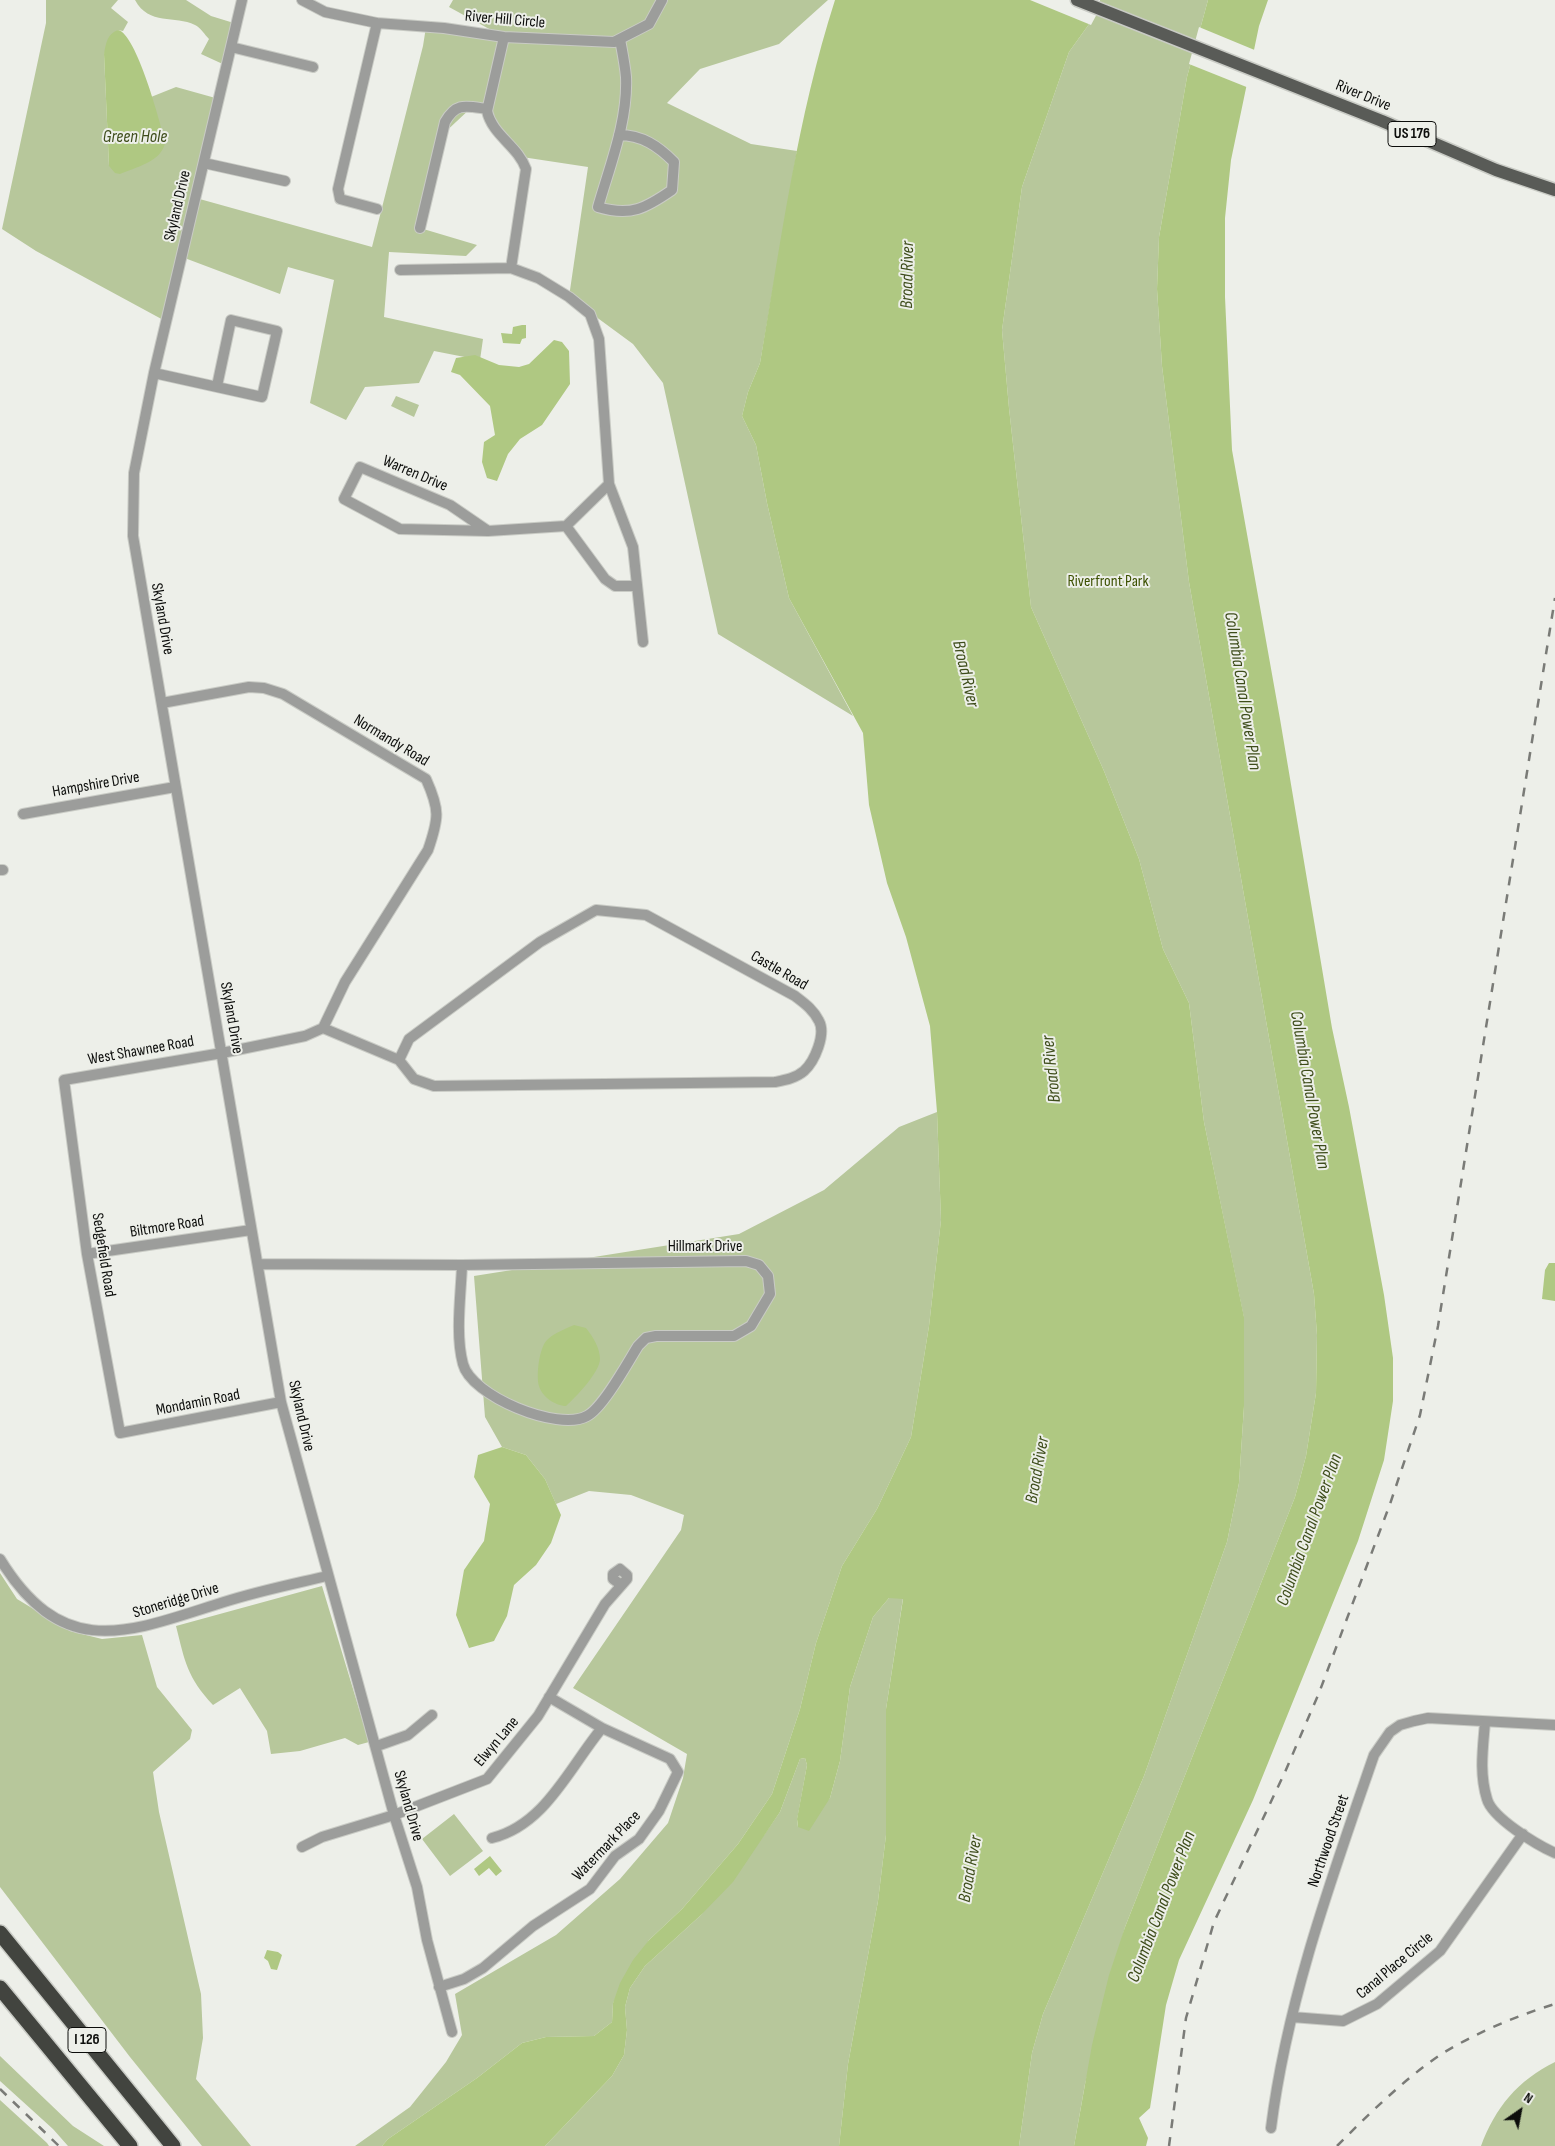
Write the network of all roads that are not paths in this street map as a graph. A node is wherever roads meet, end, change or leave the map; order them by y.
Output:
1 (242, 0) edge
2 (302, 0) edge
3 (662, 0) edge
4 (1077, 0) edge
5 (377, 23) junction
6 (504, 37) junction
7 (620, 39) junction
8 (231, 47) junction
9 (313, 67) dead end
10 (487, 109) junction
11 (619, 135) junction
12 (204, 162) junction
13 (285, 181) dead end
14 (1555, 190) edge
15 (377, 209) dead end
16 (420, 228) dead end
17 (511, 268) junction
18 (400, 270) dead end
19 (154, 373) junction
20 (217, 386) junction
21 (609, 484) junction
22 (566, 526) junction
23 (488, 531) junction
24 (637, 586) junction
25 (642, 642) dead end
26 (162, 703) junction
27 (176, 786) junction
28 (23, 814) dead end
29 (322, 1028) junction
30 (222, 1053) junction
31 (398, 1060) junction
32 (64, 1080) joint
33 (251, 1230) junction
34 (87, 1254) junction
35 (259, 1264) junction
36 (462, 1265) junction
37 (281, 1402) junction
38 (120, 1433) joint
39 (0, 1559) edge
40 (327, 1576) junction
41 (620, 1584) dead end
42 (549, 1697) junction
43 (432, 1715) dead end
44 (1485, 1722) junction
45 (1555, 1725) edge
46 (602, 1728) junction
47 (377, 1746) junction
48 (394, 1815) junction
49 (1523, 1834) junction
50 (492, 1838) dead end
51 (302, 1847) dead end
52 (1555, 1853) edge
53 (0, 1933) edge
54 (0, 1988) edge
55 (439, 1988) junction
56 (1292, 2017) junction
57 (452, 2032) dead end
58 (1270, 2128) dead end
59 (130, 2146) edge
60 (173, 2146) edge

1 - 8 street, Skyland Drive
2 - 5 street, River Hill Circle
3 - 7 street, River Hill Circle
4 - 14 main road, River Drive / US 176
5 - 6 street, River Hill Circle
5 - 15 street
6 - 7 street, River Hill Circle
6 - 10 street
7 - 11 street
8 - 9 street
8 - 12 street, Skyland Drive
10 - 16 street
10 - 17 street
11 - 11 street
12 - 13 street
12 - 19 street, Skyland Drive
17 - 18 street
17 - 21 street
19 - 20 street
19 - 26 street, Skyland Drive
20 - 20 street
21 - 22 street
21 - 24 street
22 - 23 street, Warren Drive
22 - 24 street
23 - 23 street, Warren Drive
24 - 25 street
26 - 27 street, Skyland Drive
26 - 29 street, Normandy Road
27 - 28 street, Hampshire Drive
27 - 30 street, Skyland Drive
29 - 30 street
29 - 31 street, Castle Road
30 - 32 street, West Shawnee Road
30 - 33 street, Skyland Drive
31 - 31 street, Castle Road
32 - 34 street, Sedgefield Road
33 - 34 street, Biltmore Road
33 - 35 street, Skyland Drive
34 - 38 street, Sedgefield Road
35 - 36 street, Hillmark Drive
35 - 37 street, Skyland Drive
36 - 36 street, Hillmark Drive
37 - 38 street, Mondamin Road
37 - 40 street, Skyland Drive
39 - 40 street, Stoneridge Drive
40 - 47 street, Skyland Drive
41 - 42 street, Elwyn Lane
42 - 46 street, Watermark Place
42 - 48 street, Elwyn Lane
43 - 47 street
44 - 45 street, Northwood Street
44 - 49 street
44 - 56 street, Northwood Street
46 - 50 street
46 - 55 street, Watermark Place
47 - 48 street, Skyland Drive
48 - 51 street, Elwyn Lane
48 - 55 street, Skyland Drive
49 - 52 street
49 - 56 street, Canal Place Circle
53 - 60 highway, I 126
54 - 59 highway, I 126
55 - 57 street, Skyland Drive
56 - 58 street, Northwood Street

